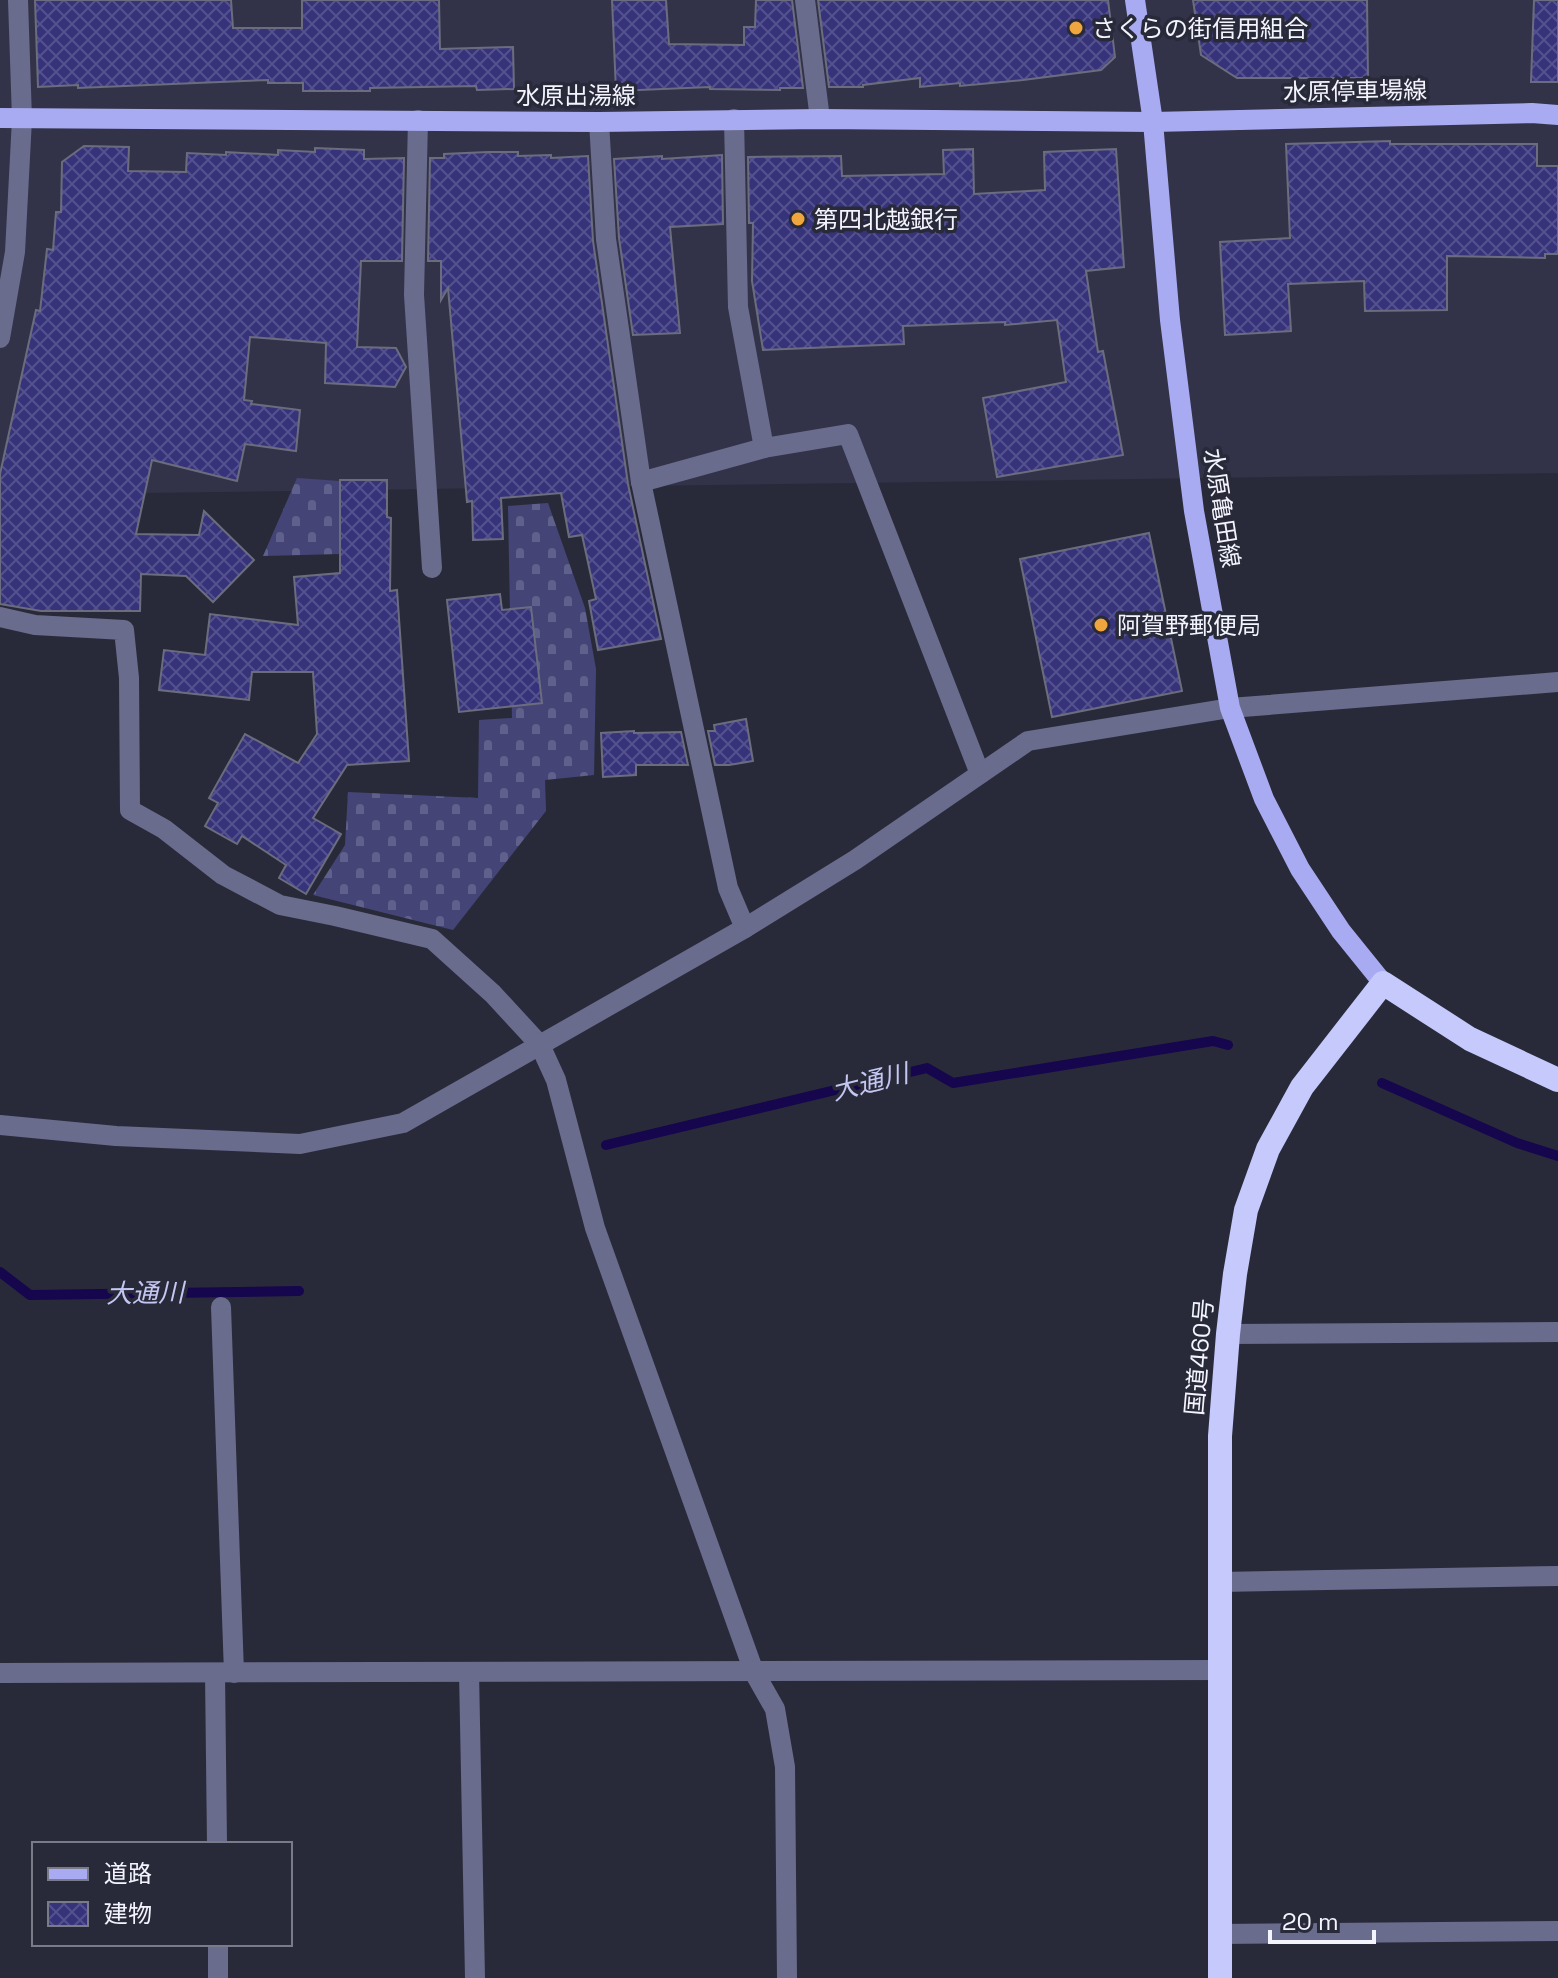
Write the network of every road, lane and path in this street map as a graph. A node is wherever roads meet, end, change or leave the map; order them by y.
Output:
1 (18, 0) edge
2 (805, 0) edge
3 (1135, 0) edge
4 (1558, 115) edge
5 (0, 118) edge
6 (22, 119) junction
7 (734, 119) junction
8 (820, 119) junction
9 (418, 120) junction
10 (599, 122) junction
11 (1153, 122) junction
12 (0, 338) edge
13 (764, 448) junction
14 (641, 482) junction
15 (432, 568) dead end
16 (0, 617) edge
17 (1558, 682) edge
18 (1230, 708) junction
19 (980, 774) junction
20 (745, 928) junction
21 (1383, 983) junction
22 (540, 1045) junction
23 (1556, 1077) edge
24 (0, 1125) edge
25 (221, 1307) dead end
26 (1558, 1332) edge
27 (1228, 1334) junction
28 (1558, 1576) edge
29 (1220, 1582) junction
30 (1219, 1670) junction
31 (469, 1672) junction
32 (754, 1672) junction
33 (0, 1673) edge
34 (225, 1673) junction
35 (217, 1842) edge
36 (1558, 1931) edge
37 (1219, 1934) junction
38 (218, 1946) edge
39 (218, 1978) edge
40 (475, 1978) edge
41 (787, 1978) edge
42 (1220, 1978) edge

1 - 6 street
2 - 8 street
3 - 11 main road, 水原亀田線
4 - 11 main road, 水原停車場線
5 - 6 main road, 水原出湯線
6 - 9 main road, 水原出湯線
6 - 12 street
7 - 8 main road, 水原出湯線
7 - 10 main road, 水原出湯線
7 - 13 street
8 - 11 main road, 水原出湯線
9 - 10 main road, 水原出湯線
9 - 15 street
10 - 14 street
11 - 18 main road, 水原亀田線
13 - 14 street
13 - 19 street
14 - 20 street
16 - 22 street
17 - 18 street
18 - 19 street
18 - 21 main road, 水原亀田線
19 - 20 street
20 - 22 street
21 - 23 highway
21 - 27 highway, 国道460号
22 - 24 street
22 - 32 street
25 - 34 street
26 - 27 street
27 - 29 highway, 国道460号
28 - 29 street
29 - 30 highway, 国道460号
30 - 32 street
30 - 37 highway, 国道460号
31 - 32 street
31 - 34 street
31 - 40 street
32 - 41 street
33 - 34 street
34 - 35 street
36 - 37 street
37 - 42 highway, 国道460号
38 - 39 street

